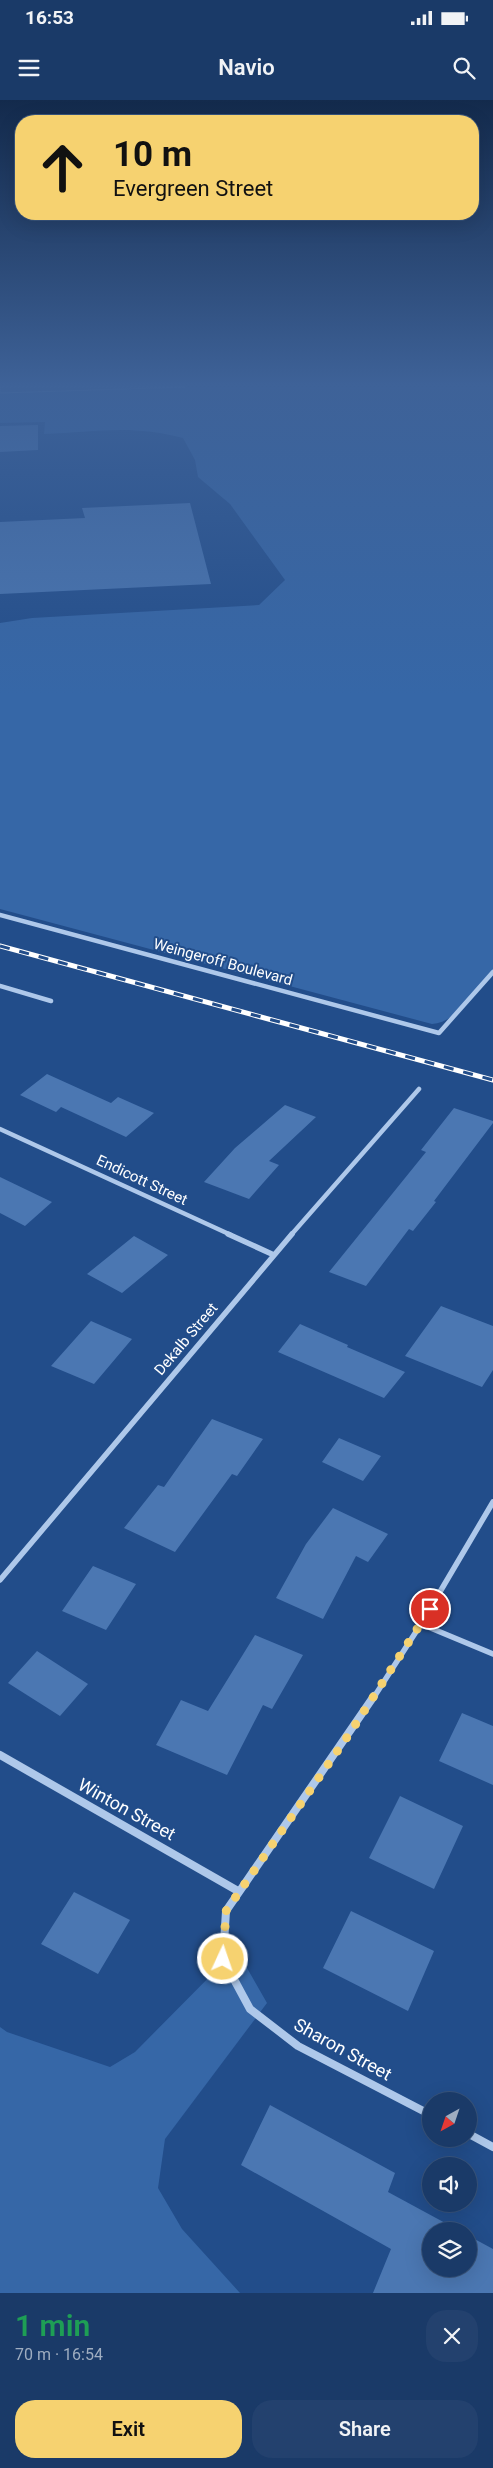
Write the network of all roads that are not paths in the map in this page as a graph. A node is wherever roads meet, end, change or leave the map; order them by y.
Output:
1 (0, 915) edge
2 (493, 972) edge
3 (0, 986) edge
4 (51, 1000) dead end
5 (419, 1089) dead end
6 (0, 1129) edge
7 (274, 1254) junction
8 (493, 1502) edge
9 (0, 1580) edge
10 (421, 1624) junction
11 (493, 1654) edge
12 (0, 1755) edge
13 (238, 1891) junction
14 (422, 2110) edge
15 (478, 2139) edge
16 (493, 2147) edge

1 - 2 street, Weingeroff Boulevard
3 - 4 street
5 - 7 street, Dekalb Street
6 - 7 street, Endicott Street
7 - 9 street, Dekalb Street
8 - 10 street, Sharon Street
10 - 11 street
10 - 13 street, Sharon Street
12 - 13 street, Winton Street
13 - 14 street, Sharon Street
15 - 16 street

